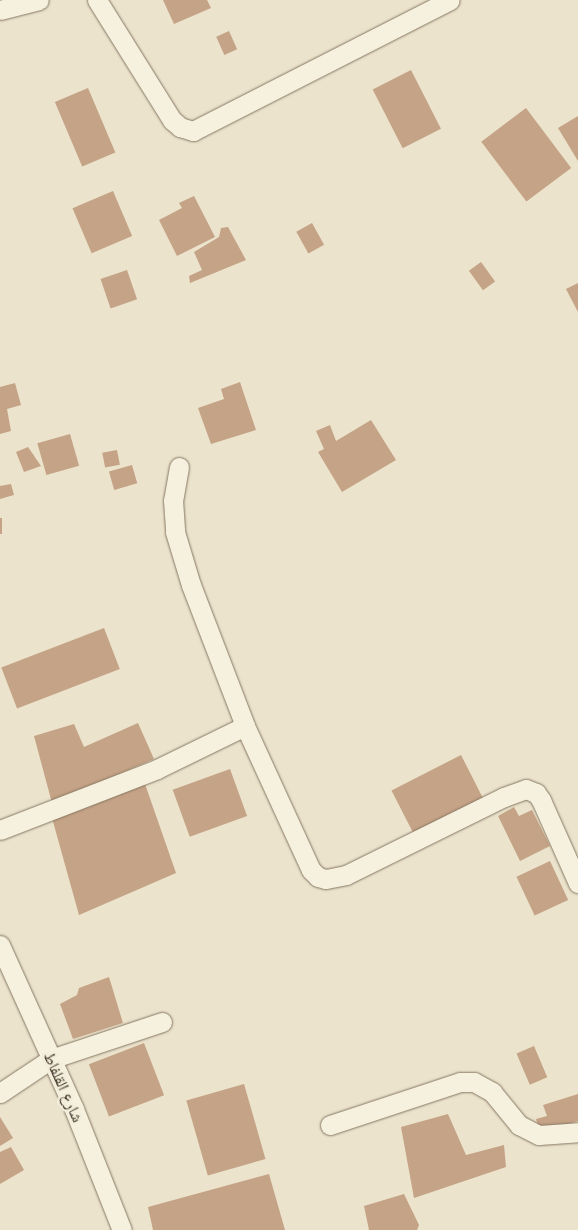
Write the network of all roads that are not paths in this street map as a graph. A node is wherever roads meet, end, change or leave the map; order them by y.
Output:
1 (39, 0) edge
2 (97, 0) edge
3 (450, 0) edge
4 (0, 10) edge
5 (179, 467) dead end
6 (245, 726) junction
7 (0, 830) edge
8 (578, 883) edge
9 (0, 945) edge
10 (162, 1022) dead end
11 (51, 1059) junction
12 (0, 1093) edge
13 (330, 1125) dead end
14 (578, 1132) edge
15 (122, 1230) edge

1 - 4 street
2 - 3 street
5 - 6 street
6 - 7 street
6 - 8 street
9 - 11 street, شارع القلفاط
10 - 11 street
11 - 12 street
11 - 15 street, شارع القلفاط
13 - 14 street

